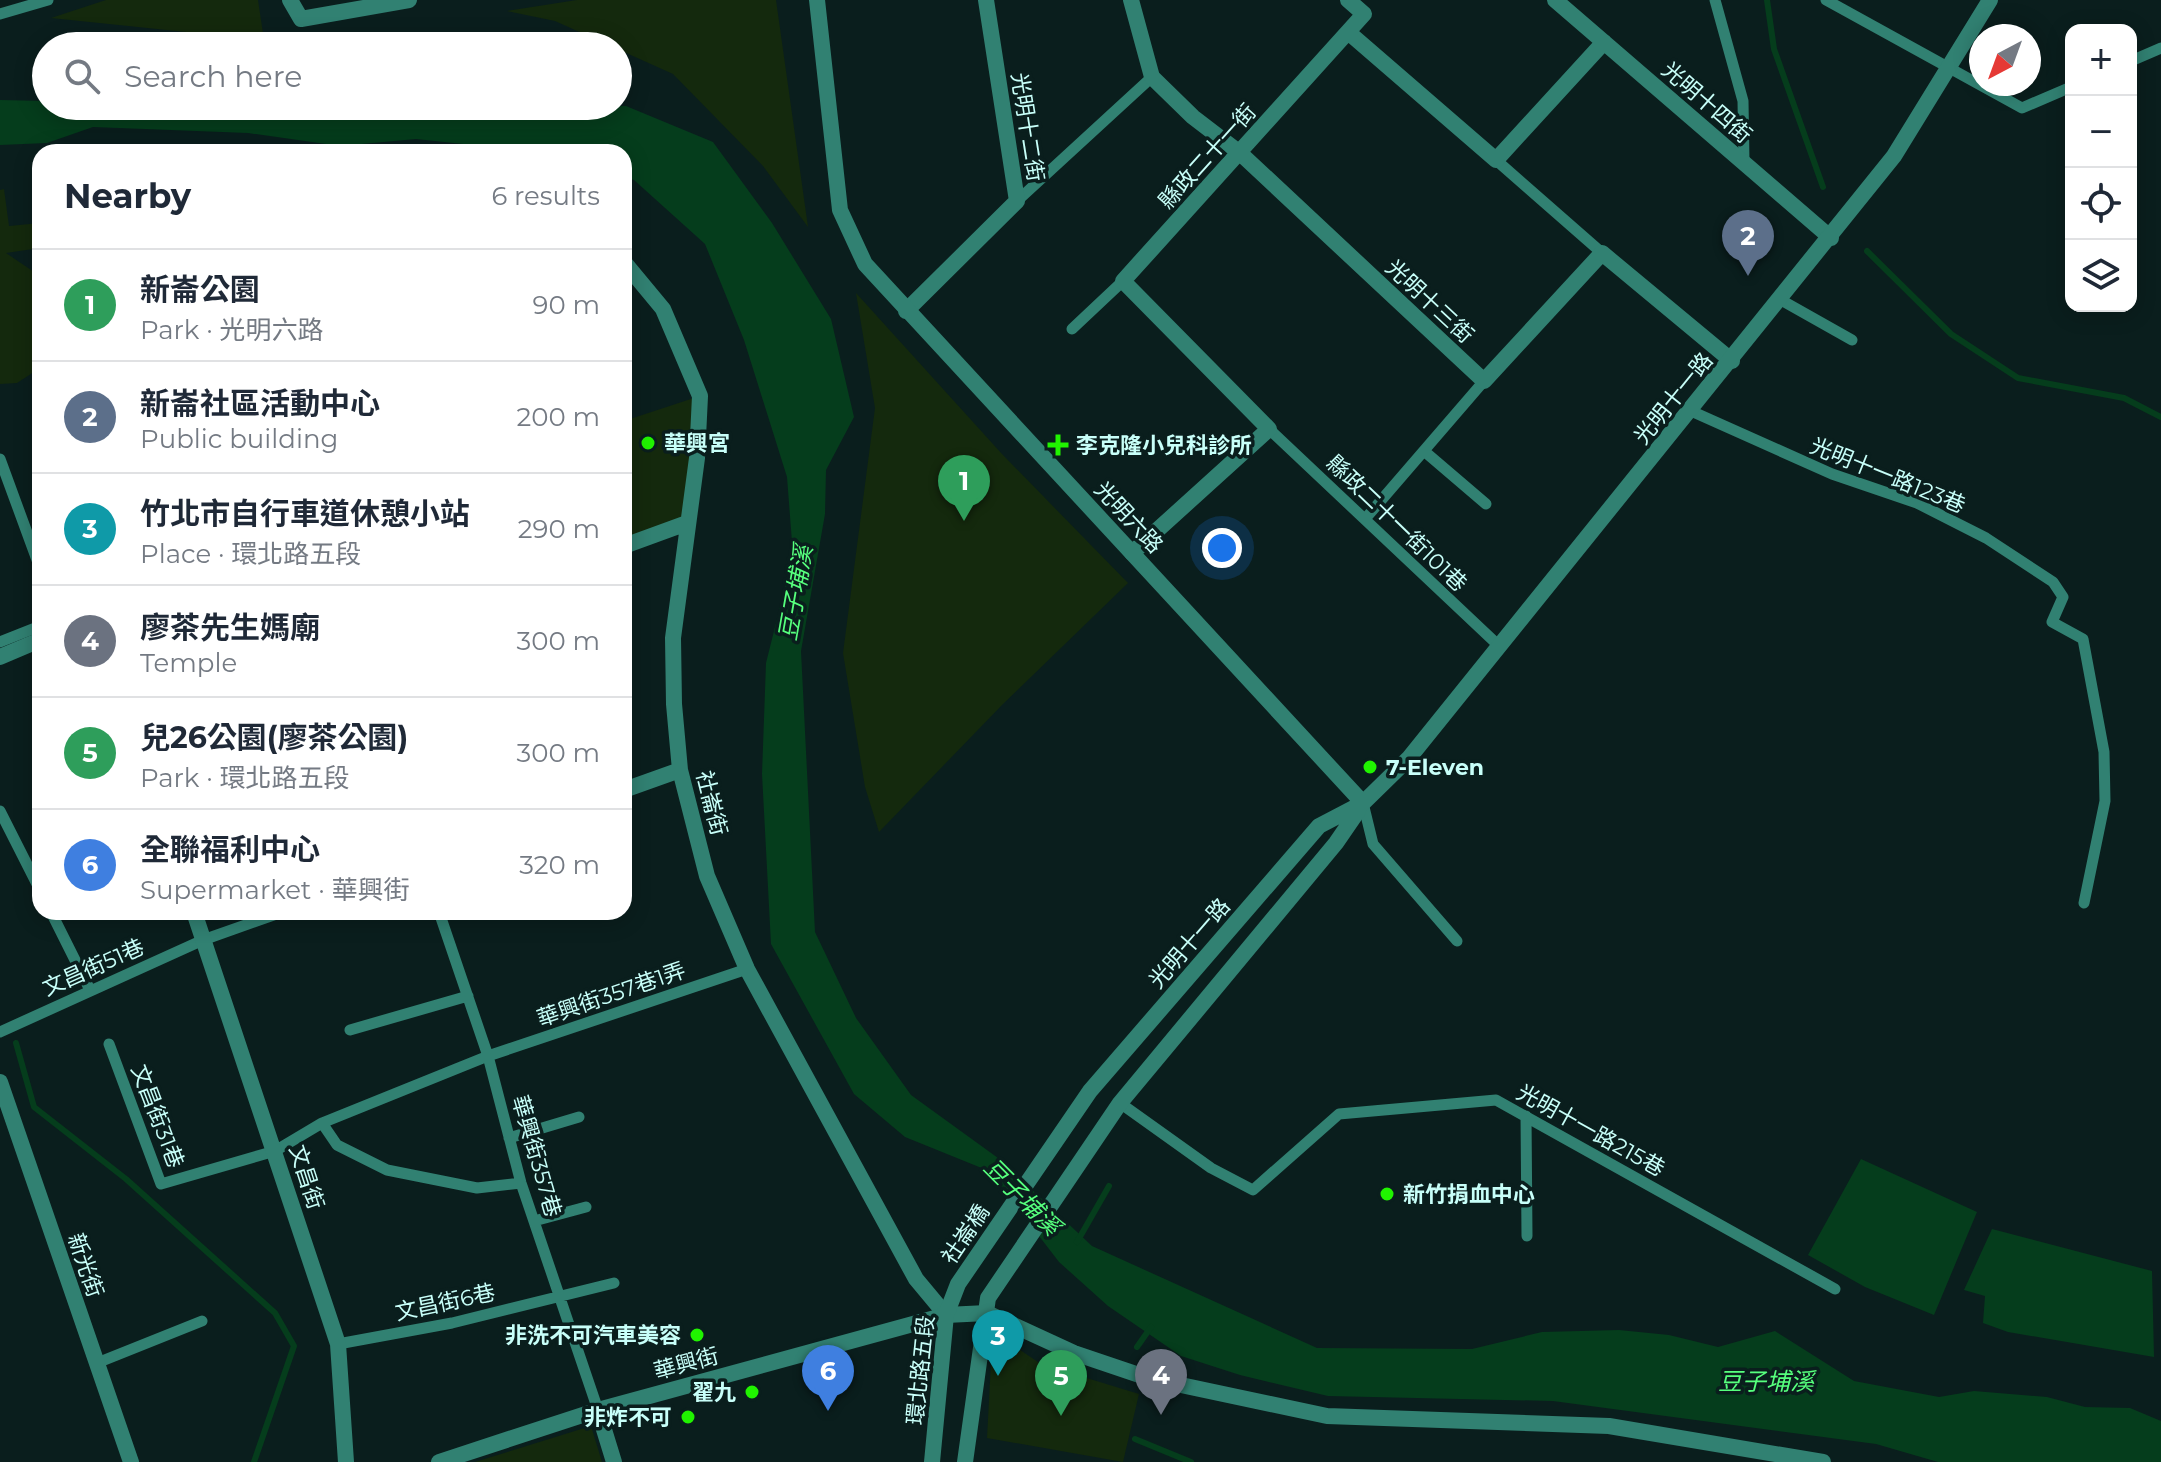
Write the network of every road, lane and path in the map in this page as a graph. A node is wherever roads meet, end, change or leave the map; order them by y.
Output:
1 (48, 0) edge
2 (290, 0) edge
3 (409, 0) edge
4 (817, 0) edge
5 (986, 0) edge
6 (1131, 0) edge
7 (1348, 0) edge
8 (1555, 0) edge
9 (1715, 0) edge
10 (1826, 0) edge
11 (1990, 0) edge
12 (0, 14) edge
13 (1348, 32) junction
14 (1604, 42) junction
15 (2161, 48) edge
16 (2137, 58) edge
17 (1950, 67) junction
18 (1152, 77) junction
19 (2065, 90) edge
20 (1240, 153) junction
21 (1496, 160) junction
22 (1744, 162) junction
23 (1017, 201) junction
24 (1831, 238) junction
25 (1602, 253) junction
26 (632, 272) edge
27 (1123, 281) junction
28 (1781, 300) junction
29 (906, 311) junction
30 (1072, 329) dead end
31 (1852, 340) dead end
32 (1732, 361) junction
33 (1484, 381) junction
34 (1691, 411) junction
35 (1269, 429) junction
36 (1424, 451) junction
37 (0, 459) edge
38 (1486, 504) dead end
39 (1365, 519) junction
40 (687, 523) junction
41 (632, 543) edge
42 (32, 546) edge
43 (1132, 553) junction
44 (32, 629) edge
45 (0, 642) edge
46 (32, 643) edge
47 (1498, 645) junction
48 (0, 657) edge
49 (680, 770) junction
50 (632, 787) edge
51 (1363, 803) junction
52 (0, 811) edge
53 (32, 874) edge
54 (2084, 903) dead end
55 (55, 920) edge
56 (197, 920) edge
57 (259, 920) edge
58 (442, 920) edge
59 (203, 940) junction
60 (1457, 941) dead end
61 (747, 969) junction
62 (90, 990) junction
63 (468, 996) junction
64 (350, 1030) dead end
65 (0, 1032) edge
66 (109, 1044) dead end
67 (488, 1056) junction
68 (0, 1082) edge
69 (1120, 1103) junction
70 (1526, 1116) junction
71 (579, 1117) dead end
72 (322, 1123) junction
73 (1063, 1130) joint
74 (509, 1138) junction
75 (275, 1151) junction
76 (521, 1183) junction
77 (586, 1207) dead end
78 (534, 1221) junction
79 (1527, 1236) dead end
80 (614, 1283) dead end
81 (958, 1284) joint
82 (1835, 1289) dead end
83 (561, 1297) junction
84 (988, 1306) junction
85 (946, 1315) junction
86 (202, 1321) dead end
87 (338, 1344) junction
88 (97, 1363) junction
89 (598, 1410) junction
90 (131, 1462) edge
91 (346, 1462) edge
92 (439, 1462) edge
93 (614, 1462) edge
94 (932, 1462) edge
95 (965, 1462) edge
96 (1823, 1462) edge

1 - 12 lane
2 - 3 street
4 - 29 street, 光明六路
5 - 23 street, 光明十二街
6 - 18 street
7 - 13 street
8 - 14 street, 光明十四街
9 - 22 lane
10 - 17 lane
11 - 17 street, 光明十一路
13 - 20 street, 縣政二十一街
13 - 21 street
14 - 21 street
14 - 22 street, 光明十四街
15 - 16 lane
17 - 19 lane
17 - 24 street, 光明十一路
18 - 20 street, 光明十三街
18 - 23 lane
20 - 27 street, 縣政二十一街
20 - 33 street, 光明十三街
21 - 25 lane
22 - 24 street, 光明十四街
23 - 29 street, 光明十二街
24 - 28 street, 光明十一路
25 - 32 street
25 - 33 street
26 - 40 street, 社崙街
27 - 30 lane
27 - 35 street
28 - 31 lane
28 - 32 street, 光明十一路
29 - 43 street, 光明六路
32 - 34 street, 光明十一路
33 - 36 lane
34 - 47 street, 光明十一路
34 - 54 lane, 光明十一路123巷
35 - 39 lane, 縣政二十一街101巷
35 - 43 street
36 - 38 lane
36 - 39 lane
37 - 42 lane
39 - 47 lane, 縣政二十一街101巷
40 - 41 street
40 - 49 street, 社崙街
43 - 51 street, 光明六路
44 - 45 lane
46 - 48 street
47 - 51 street, 光明十一路
49 - 50 street
49 - 61 street, 社崙街
51 - 60 lane, 光明六路
51 - 69 street, 光明十一路
51 - 73 street, 光明十一路
52 - 53 lane
55 - 62 lane
56 - 59 street, 文昌街
57 - 59 lane, 文昌街51巷
58 - 63 lane, 華興街357巷
59 - 62 lane, 文昌街51巷
59 - 75 street, 文昌街
61 - 67 lane, 華興街357巷1弄
61 - 85 street, 社崙街
62 - 65 lane, 文昌街51巷
63 - 64 lane
63 - 67 lane, 華興街357巷
66 - 75 lane, 文昌街31巷
67 - 72 lane, 華興街357巷1弄
67 - 74 lane, 華興街357巷
68 - 88 street, 新光街
69 - 70 lane, 光明十一路215巷
69 - 84 street, 光明十一路
70 - 79 lane
70 - 82 lane, 光明十一路215巷
71 - 74 lane
72 - 75 lane, 華興街357巷1弄
72 - 76 lane
73 - 81 street, 社崙橋
74 - 76 lane, 華興街357巷
75 - 87 street, 文昌街
76 - 78 lane, 華興街357巷
77 - 78 lane
78 - 83 lane, 華興街357巷
80 - 83 lane, 文昌街6巷
81 - 85 street, 環北路五段
83 - 87 lane, 文昌街6巷
83 - 89 lane, 華興街357巷
84 - 85 street, 華興街
84 - 95 street
84 - 96 street
85 - 89 street, 華興街
85 - 94 street, 環北路五段
86 - 88 lane
87 - 91 street, 文昌街
88 - 90 street, 新光街
89 - 92 street, 華興街
89 - 93 street

